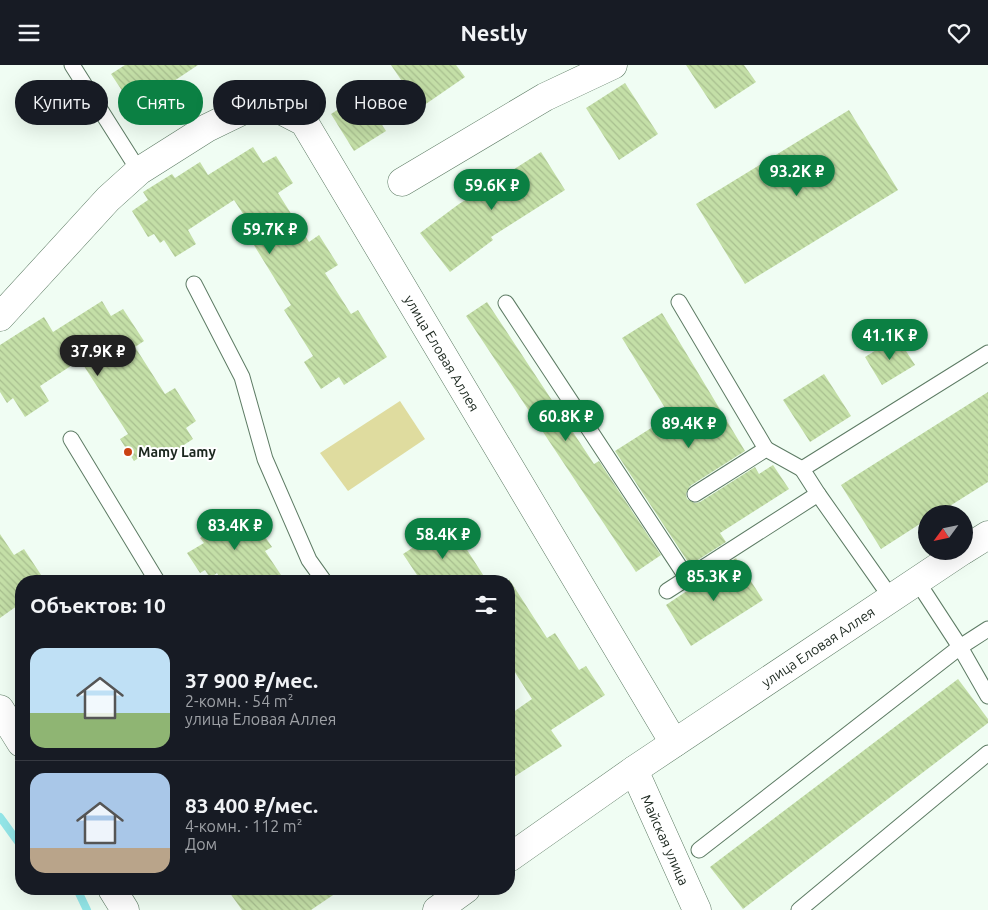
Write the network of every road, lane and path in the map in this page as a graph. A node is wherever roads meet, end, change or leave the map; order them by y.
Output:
1 (72, 65) edge
2 (613, 65) edge
3 (139, 171) junction
4 (402, 182) dead end
5 (194, 284) dead end
6 (679, 302) dead end
7 (506, 303) dead end
8 (0, 317) edge
9 (988, 353) edge
10 (71, 439) dead end
11 (766, 449) junction
12 (802, 469) junction
13 (695, 494) dead end
14 (818, 494) junction
15 (988, 535) edge
16 (973, 545) edge
17 (949, 560) edge
18 (153, 575) edge
19 (320, 575) edge
20 (687, 578) junction
21 (917, 581) junction
22 (667, 591) dead end
23 (892, 599) junction
24 (988, 629) edge
25 (960, 647) junction
26 (988, 696) edge
27 (0, 709) edge
28 (15, 733) edge
29 (674, 743) junction
30 (988, 753) edge
31 (634, 770) junction
32 (515, 847) edge
33 (698, 849) dead end
34 (458, 895) edge
35 (437, 910) edge
36 (697, 910) edge
37 (799, 910) edge

1 - 3 lane
2 - 4 street
3 - 8 street, улица Еловая Аллея
3 - 29 street, улица Еловая Аллея
5 - 19 lane
6 - 11 lane
7 - 20 lane
9 - 12 lane
10 - 18 lane
11 - 12 lane
11 - 13 lane
12 - 14 lane
14 - 20 lane
14 - 23 lane
15 - 16 street, улица Еловая Аллея
17 - 21 street, улица Еловая Аллея
20 - 22 lane
21 - 23 street, улица Еловая Аллея
21 - 25 lane
23 - 29 street, улица Еловая Аллея
24 - 25 lane
25 - 26 lane
25 - 33 lane
27 - 28 street
29 - 31 street, улица Еловая Аллея
30 - 37 lane
31 - 32 street, улица Еловая Аллея
31 - 36 street, Майская улица
34 - 35 street

